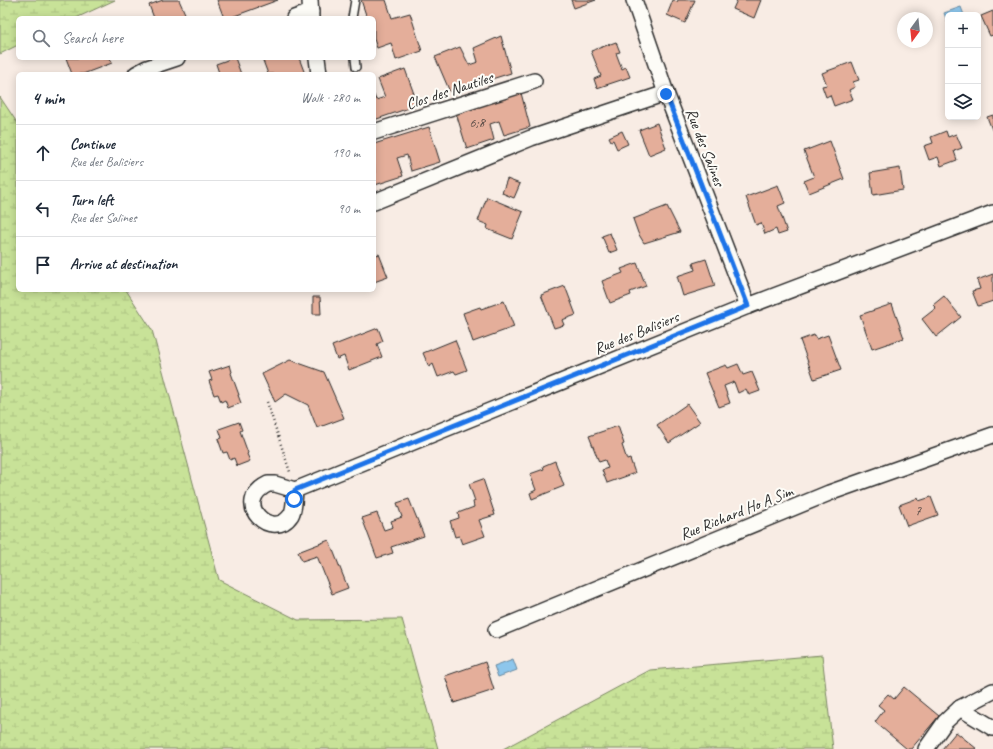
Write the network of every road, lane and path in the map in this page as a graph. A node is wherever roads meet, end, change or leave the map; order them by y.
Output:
1 (355, 0) edge
2 (634, 0) edge
3 (311, 10) edge
4 (298, 16) edge
5 (352, 16) edge
6 (171, 60) edge
7 (317, 60) edge
8 (355, 60) edge
9 (356, 67) dead end
10 (140, 72) edge
11 (319, 72) edge
12 (534, 81) dead end
13 (666, 94) junction
14 (376, 131) edge
15 (376, 201) edge
16 (993, 213) edge
17 (748, 306) junction
18 (267, 402) dead end
19 (993, 435) edge
20 (295, 490) joint
21 (496, 630) dead end
22 (993, 691) edge
23 (960, 708) junction
24 (993, 728) edge
25 (926, 749) edge

1 - 5 lane
2 - 13 street, Rue des Salines
3 - 4 street
6 - 10 street
7 - 11 street
8 - 9 lane
12 - 14 street, Clos des Nautiles
13 - 15 street
13 - 17 street, Rue des Salines
16 - 17 street, Rue des Balisiers
17 - 20 street, Rue des Balisiers
18 - 20 path
19 - 21 street, Rue Richard Ho A Sim
22 - 23 street
23 - 24 street
23 - 25 street

